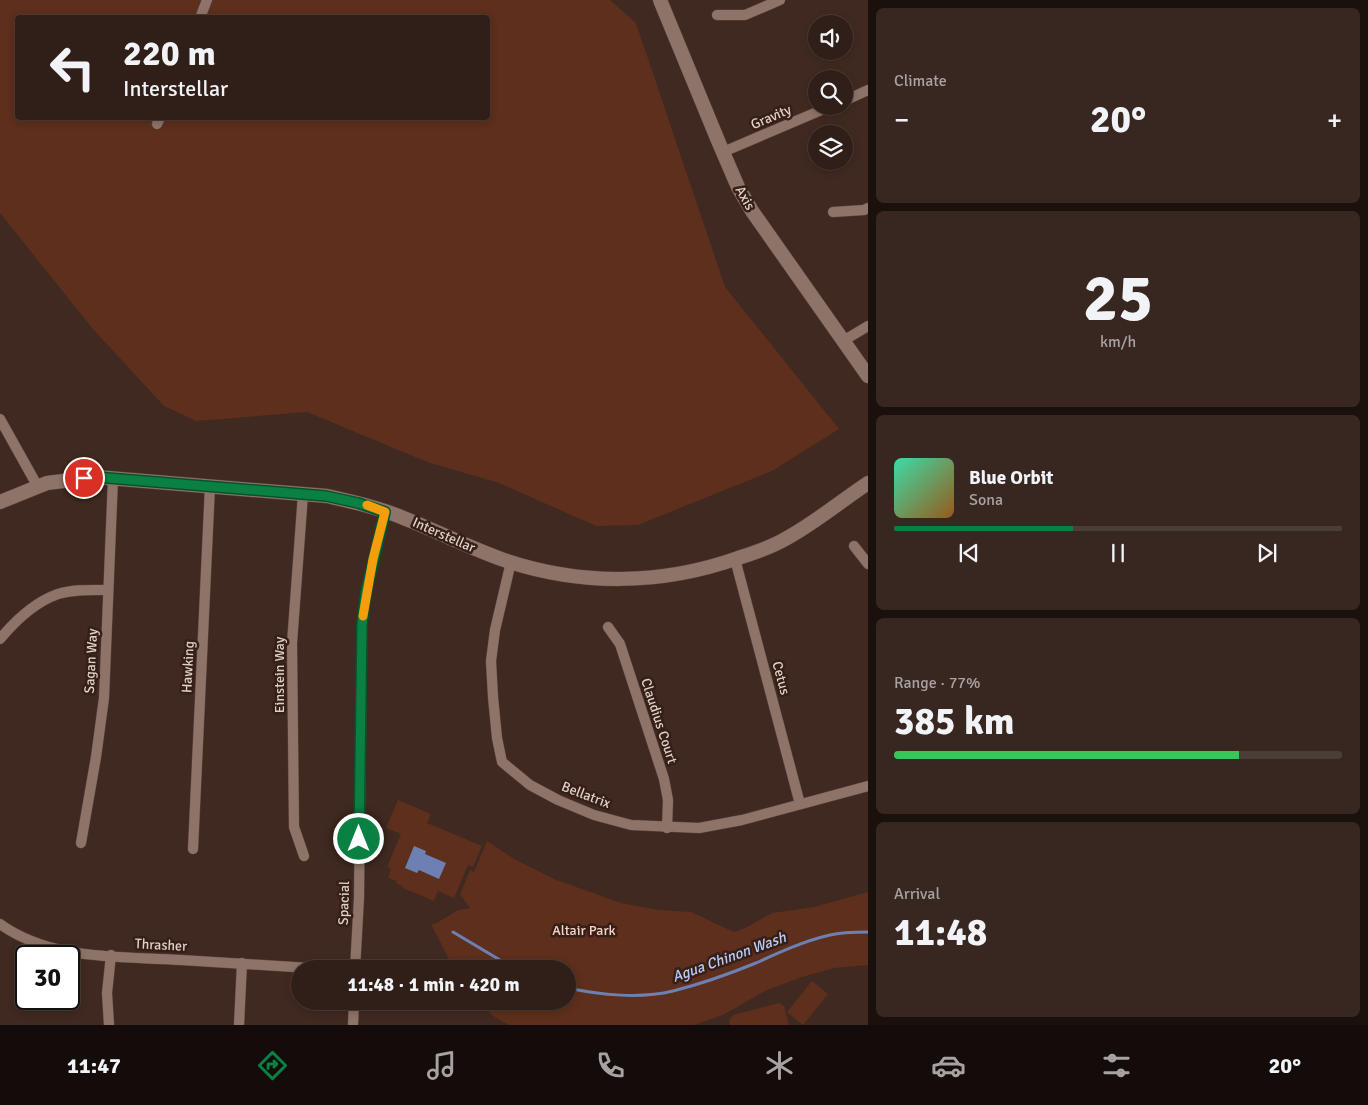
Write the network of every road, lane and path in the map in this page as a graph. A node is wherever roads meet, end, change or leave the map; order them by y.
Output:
1 (207, 0) edge
2 (660, 0) edge
3 (780, 0) edge
4 (201, 15) edge
5 (717, 15) dead end
6 (868, 90) edge
7 (853, 97) edge
8 (810, 115) edge
9 (723, 152) junction
10 (868, 208) edge
11 (833, 212) dead end
12 (868, 326) edge
13 (843, 341) junction
14 (868, 376) edge
15 (0, 419) edge
16 (113, 478) junction
17 (868, 482) edge
18 (210, 486) junction
19 (38, 487) junction
20 (304, 494) junction
21 (0, 502) edge
22 (385, 512) junction
23 (854, 546) dead end
24 (735, 559) junction
25 (511, 562) junction
26 (868, 564) edge
27 (108, 590) junction
28 (608, 627) dead end
29 (0, 639) edge
30 (868, 786) edge
31 (800, 804) junction
32 (667, 828) junction
33 (81, 843) dead end
34 (193, 849) dead end
35 (304, 856) dead end
36 (0, 924) edge
37 (111, 955) junction
38 (356, 960) edge
39 (242, 963) junction
40 (291, 966) edge
41 (354, 1010) edge
42 (109, 1025) edge
43 (238, 1025) edge
44 (353, 1025) edge

1 - 4 street
2 - 9 street, Axis
3 - 5 street
6 - 7 street
8 - 9 street, Gravity
9 - 13 street, Axis
10 - 11 street
12 - 13 street
13 - 14 street, Axis
15 - 19 street
16 - 18 street, Interstellar
16 - 19 street, Interstellar
16 - 27 street, Sagan Way
17 - 24 street, Interstellar
18 - 20 street, Interstellar
18 - 34 street, Hawking
19 - 21 street, Interstellar
20 - 22 street, Interstellar
20 - 35 street, Einstein Way
22 - 25 street, Interstellar
22 - 38 street, Spacial
23 - 26 street
24 - 25 street, Interstellar
24 - 31 street, Cetus
25 - 32 street, Bellatrix
27 - 29 street
27 - 33 street, Sagan Way
28 - 32 street, Claudius Court
30 - 31 street, Bellatrix
31 - 32 street, Bellatrix
36 - 37 street, Thrasher
37 - 39 street, Thrasher
37 - 42 street
39 - 40 street, Thrasher
39 - 43 street
41 - 44 street

